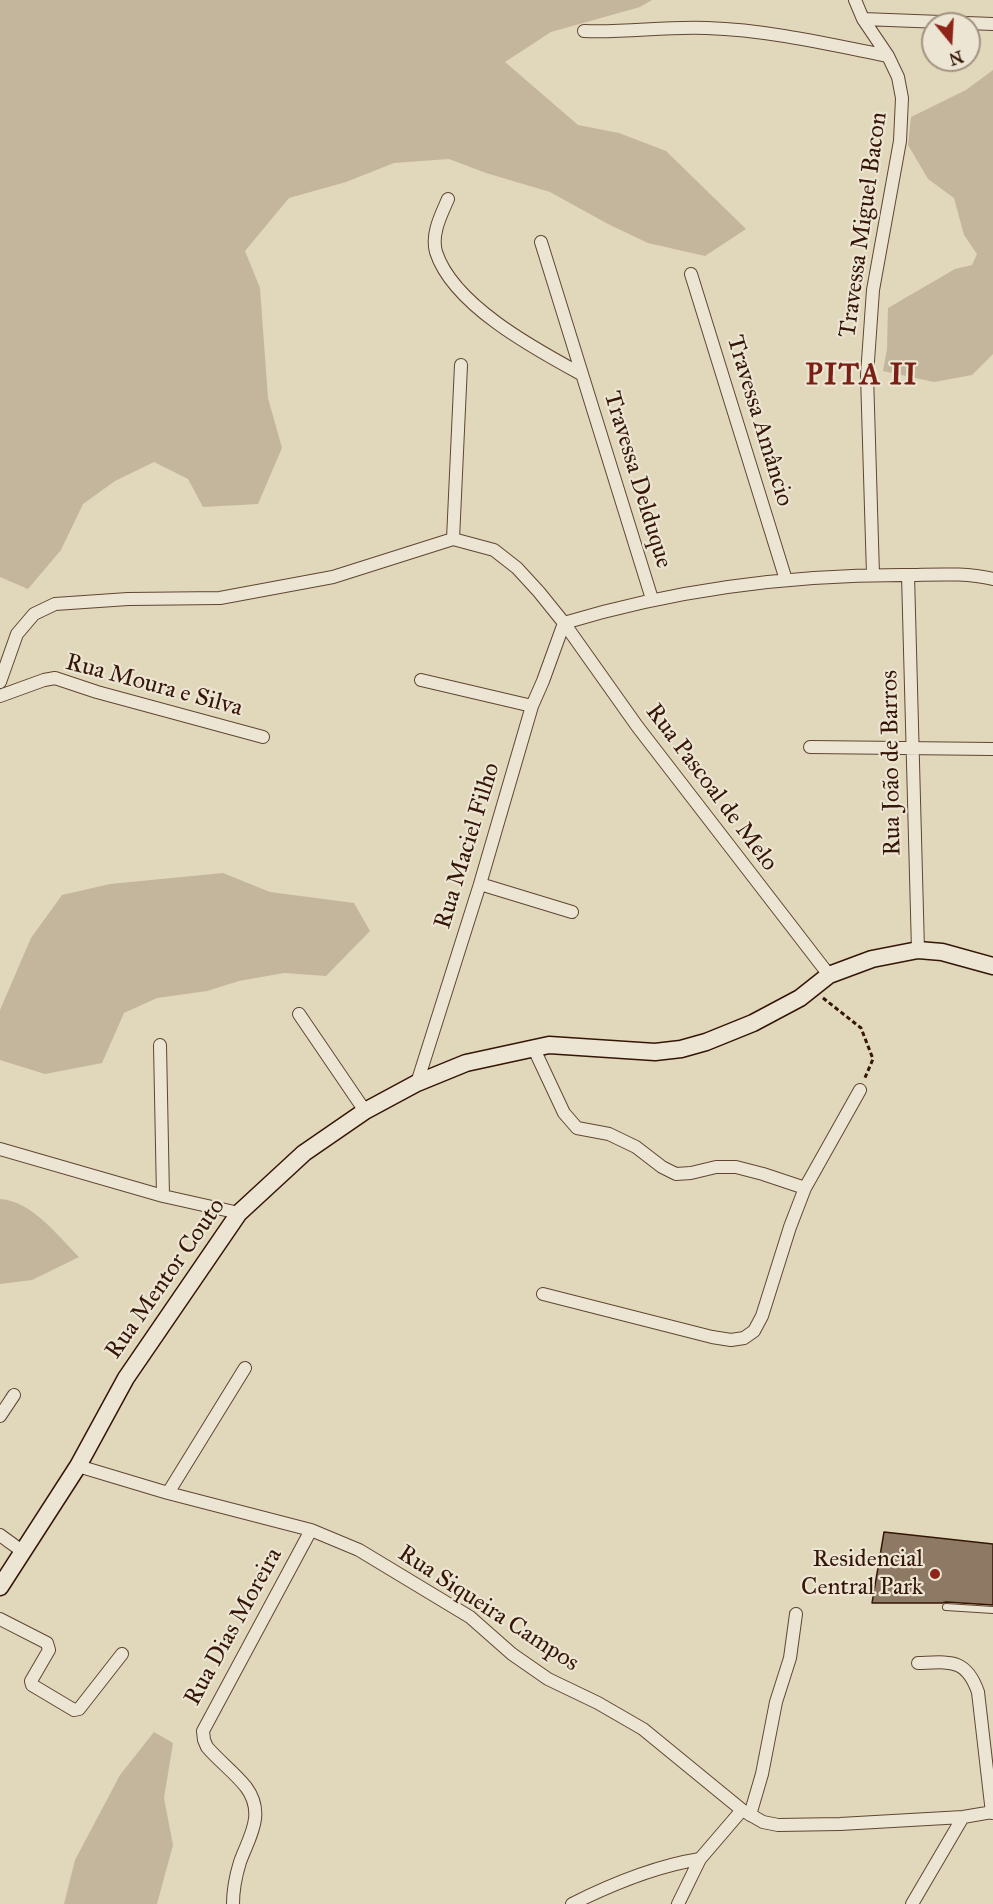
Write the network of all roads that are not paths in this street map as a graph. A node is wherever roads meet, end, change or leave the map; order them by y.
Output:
1 (855, 0) edge
2 (863, 19) junction
3 (993, 24) edge
4 (584, 31) dead end
5 (888, 56) junction
6 (448, 199) dead end
7 (541, 242) dead end
8 (691, 274) dead end
9 (461, 365) dead end
10 (581, 374) junction
11 (453, 539) junction
12 (873, 575) junction
13 (908, 575) junction
14 (993, 579) edge
15 (786, 580) junction
16 (652, 599) junction
17 (564, 623) junction
18 (421, 680) dead end
19 (0, 682) edge
20 (0, 696) edge
21 (532, 706) junction
22 (263, 737) dead end
23 (810, 747) dead end
24 (913, 748) junction
25 (993, 749) edge
26 (480, 884) junction
27 (572, 912) dead end
28 (918, 950) junction
29 (993, 966) edge
30 (829, 975) junction
31 (299, 1014) dead end
32 (160, 1045) dead end
33 (534, 1049) junction
34 (417, 1083) junction
35 (860, 1090) road end
36 (365, 1111) junction
37 (0, 1149) edge
38 (805, 1188) junction
39 (163, 1196) junction
40 (239, 1213) junction
41 (543, 1294) dead end
42 (245, 1368) dead end
43 (14, 1395) dead end
44 (0, 1416) edge
45 (78, 1466) junction
46 (168, 1493) junction
47 (311, 1530) junction
48 (0, 1535) edge
49 (22, 1551) junction
50 (0, 1587) edge
51 (946, 1607) dead end
52 (993, 1610) edge
53 (796, 1614) dead end
54 (0, 1619) edge
55 (122, 1654) dead end
56 (918, 1663) dead end
57 (993, 1812) edge
58 (746, 1813) junction
59 (963, 1816) junction
60 (700, 1859) junction
61 (233, 1904) edge
62 (572, 1904) edge
63 (678, 1904) edge
64 (912, 1904) edge

1 - 2 street, Travessa Miguel Bacon
2 - 3 street
2 - 5 street, Travessa Miguel Bacon
4 - 5 street
5 - 12 street, Travessa Miguel Bacon
6 - 10 street, Travessa Delduque
7 - 10 street, Travessa Delduque
8 - 15 street, Travessa Amâncio
9 - 11 street
10 - 16 street, Travessa Delduque
11 - 17 street, Rua Pascoal de Melo
11 - 19 street
12 - 13 street
12 - 15 street
13 - 14 street
13 - 24 street, Rua João de Barros
15 - 16 street
16 - 17 street
17 - 21 street, Rua Maciel Filho
17 - 30 street, Rua Pascoal de Melo
18 - 21 street
20 - 22 street, Rua Moura e Silva
21 - 26 street, Rua Maciel Filho
23 - 24 street
24 - 25 street
24 - 28 street, Rua João de Barros
26 - 27 street
26 - 34 street, Rua Maciel Filho
28 - 29 street, Rua Mentor Couto
28 - 30 street, Rua Mentor Couto
30 - 33 street, Rua Mentor Couto
31 - 36 street
32 - 39 street
33 - 34 street, Rua Mentor Couto
33 - 38 street
34 - 36 street, Rua Mentor Couto
35 - 38 street
36 - 40 street, Rua Mentor Couto
37 - 39 street
38 - 41 street
39 - 40 street
40 - 45 street, Rua Mentor Couto
42 - 46 street
43 - 44 street
45 - 46 street, Rua Siqueira Campos
45 - 49 street, Rua Mentor Couto
46 - 47 street, Rua Siqueira Campos
47 - 58 street, Rua Siqueira Campos
47 - 61 street, Rua Dias Moreira
48 - 49 street
49 - 50 street, Rua Mentor Couto
51 - 52 lane
53 - 58 street
54 - 55 street
56 - 57 street
57 - 59 street, Rua Siqueira Campos
58 - 59 street, Rua Siqueira Campos
58 - 60 street
59 - 64 street
60 - 62 street
60 - 63 street

